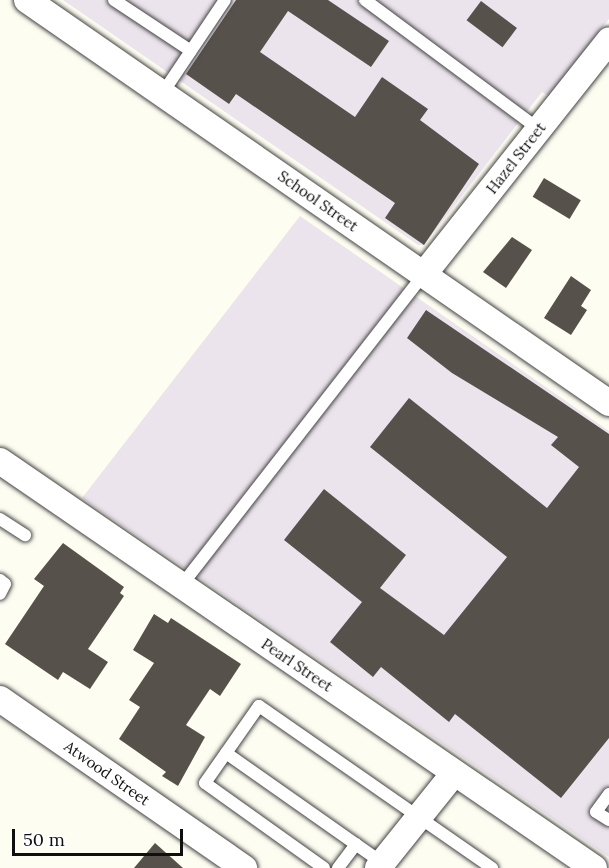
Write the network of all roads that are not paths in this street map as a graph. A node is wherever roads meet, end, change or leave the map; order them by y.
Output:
1 (27, 0) edge
2 (114, 0) edge
3 (225, 0) edge
4 (365, 0) edge
5 (609, 41) edge
6 (190, 51) junction
7 (162, 94) junction
8 (539, 129) junction
9 (424, 274) junction
10 (609, 403) edge
11 (0, 461) edge
12 (0, 519) edge
13 (25, 536) dead end
14 (0, 580) edge
15 (181, 586) junction
16 (0, 594) edge
17 (0, 699) edge
18 (226, 753) junction
19 (454, 773) junction
20 (609, 794) edge
21 (418, 818) junction
22 (609, 820) edge
23 (356, 844) junction
24 (383, 866) edge
25 (244, 868) edge
26 (324, 868) edge
27 (338, 868) edge
28 (492, 868) edge
29 (594, 868) edge

1 - 7 street, School Street
2 - 6 lane
3 - 6 lane
4 - 8 lane
5 - 8 street, Hazel Street
6 - 7 lane
7 - 9 street, School Street
8 - 9 street, Hazel Street
9 - 10 street, School Street
9 - 15 lane
11 - 15 street, Pearl Street
12 - 13 lane
14 - 16 lane
15 - 19 street, Pearl Street
17 - 25 street, Atwood Street
18 - 21 lane
18 - 23 lane
18 - 26 lane
19 - 21 street
19 - 29 street, Pearl Street
20 - 22 lane
21 - 24 street
21 - 28 lane
23 - 24 lane
23 - 27 lane

